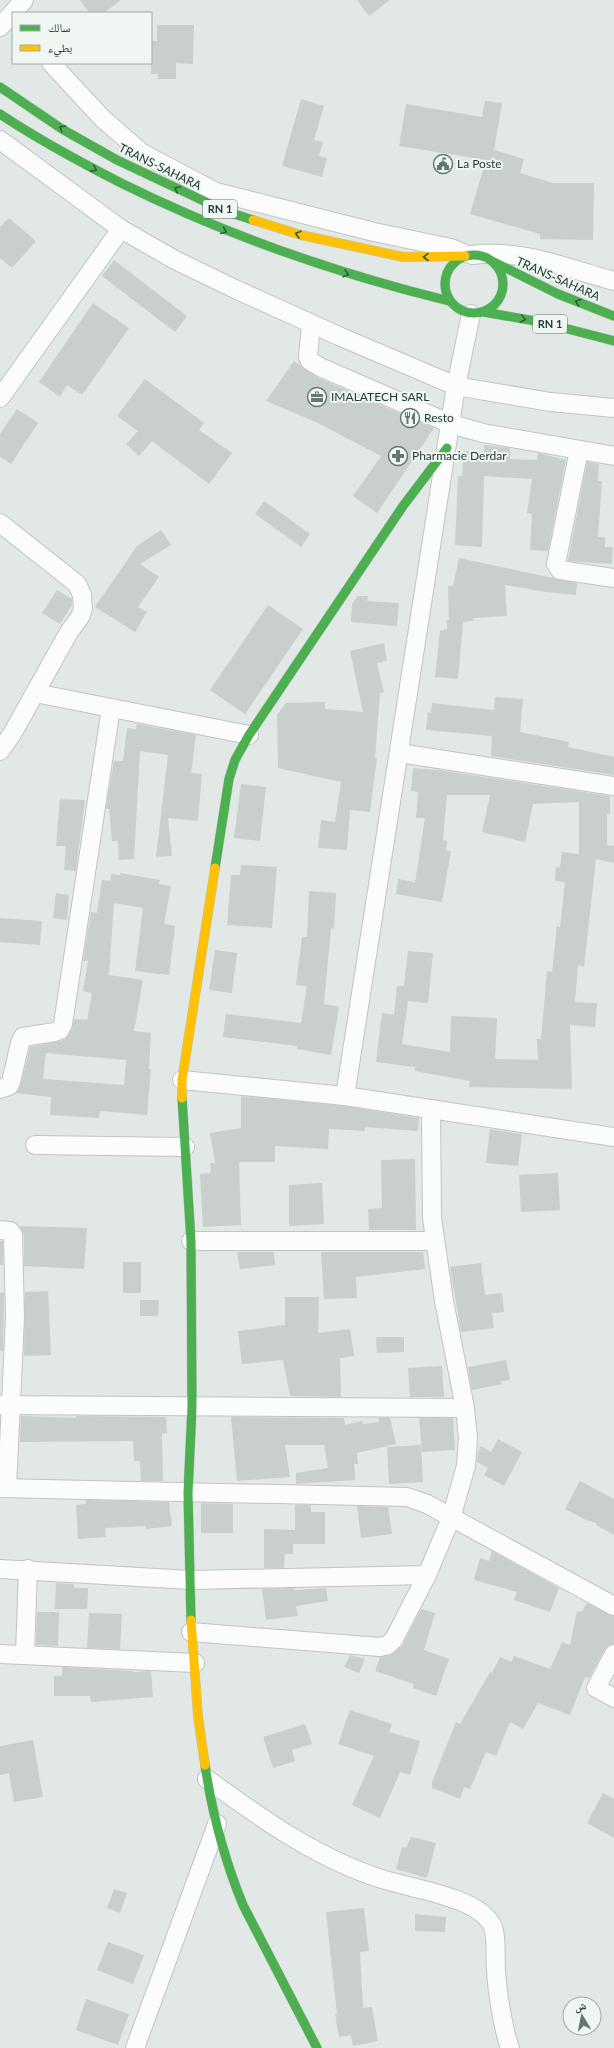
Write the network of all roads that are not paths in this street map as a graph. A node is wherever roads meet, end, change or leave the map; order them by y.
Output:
1 (24, 0) edge
2 (15, 12) edge
3 (52, 64) edge
4 (0, 87) edge
5 (0, 114) edge
6 (0, 140) edge
7 (121, 229) junction
8 (469, 256) junction
9 (494, 262) junction
10 (614, 281) edge
11 (449, 300) junction
12 (478, 313) junction
13 (614, 316) edge
14 (311, 324) junction
15 (614, 341) edge
16 (456, 386) junction
17 (0, 398) edge
18 (614, 408) edge
19 (451, 424) junction
20 (447, 448) junction
21 (579, 450) junction
22 (614, 456) edge
23 (0, 523) edge
24 (614, 578) edge
25 (35, 693) junction
26 (111, 708) junction
27 (249, 735) junction
28 (0, 751) edge
29 (399, 752) junction
30 (614, 786) edge
31 (182, 1080) junction
32 (0, 1089) edge
33 (345, 1096) junction
34 (431, 1109) junction
35 (614, 1137) edge
36 (35, 1145) dead end
37 (184, 1147) junction
38 (0, 1230) edge
39 (191, 1240) junction
40 (435, 1241) junction
41 (8, 1317) edge
42 (6, 1405) edge
43 (192, 1407) junction
44 (464, 1408) junction
45 (4, 1488) edge
46 (188, 1493) junction
47 (451, 1518) junction
48 (0, 1569) edge
49 (28, 1569) junction
50 (427, 1575) junction
51 (191, 1580) junction
52 (614, 1606) edge
53 (191, 1632) junction
54 (0, 1654) edge
55 (25, 1654) junction
56 (614, 1654) edge
57 (194, 1663) junction
58 (614, 1698) edge
59 (207, 1779) junction
60 (216, 1824) junction
61 (135, 2048) edge
62 (317, 2048) edge
63 (510, 2048) edge

1 - 2 street
3 - 8 street
8 -> 4 main road, TRANS-SAHARA / RN 1
5 -> 11 main road, RN 1
6 - 7 street
7 - 14 street
7 - 17 street
8 - 9 main road
8 - 10 street
8 - 11 main road
9 - 12 main road
13 -> 9 main road, TRANS-SAHARA / RN 1
11 - 12 main road
12 -> 15 main road, RN 1
12 - 16 street
14 - 16 street
14 - 19 street
16 - 18 street
16 - 19 street
19 - 20 street
19 - 21 street
20 - 27 main road
20 - 29 street
21 - 22 street
21 - 24 street
23 - 25 street
25 - 26 street
25 - 28 street
26 - 27 street
26 - 32 street
27 - 31 main road
29 - 30 street
29 - 33 street
31 - 33 street
31 - 37 main road
33 - 34 street
34 - 35 street
34 - 40 street
36 - 37 street
37 - 39 main road
38 - 41 street
39 - 40 street
39 - 43 main road
40 - 44 street
41 - 42 street
42 - 43 street
42 - 45 street
43 - 44 street
43 - 46 main road
44 - 47 street
45 - 46 street
46 - 47 street
46 - 51 main road
47 - 50 street
47 - 52 street
48 - 49 street
49 - 51 street
49 - 55 street
50 - 51 street
50 - 53 street
51 - 53 main road
53 - 57 main road
54 - 55 street
55 - 57 street
56 - 58 street
57 - 59 main road
59 - 60 main road
59 - 63 street
60 - 61 street
60 - 62 main road

